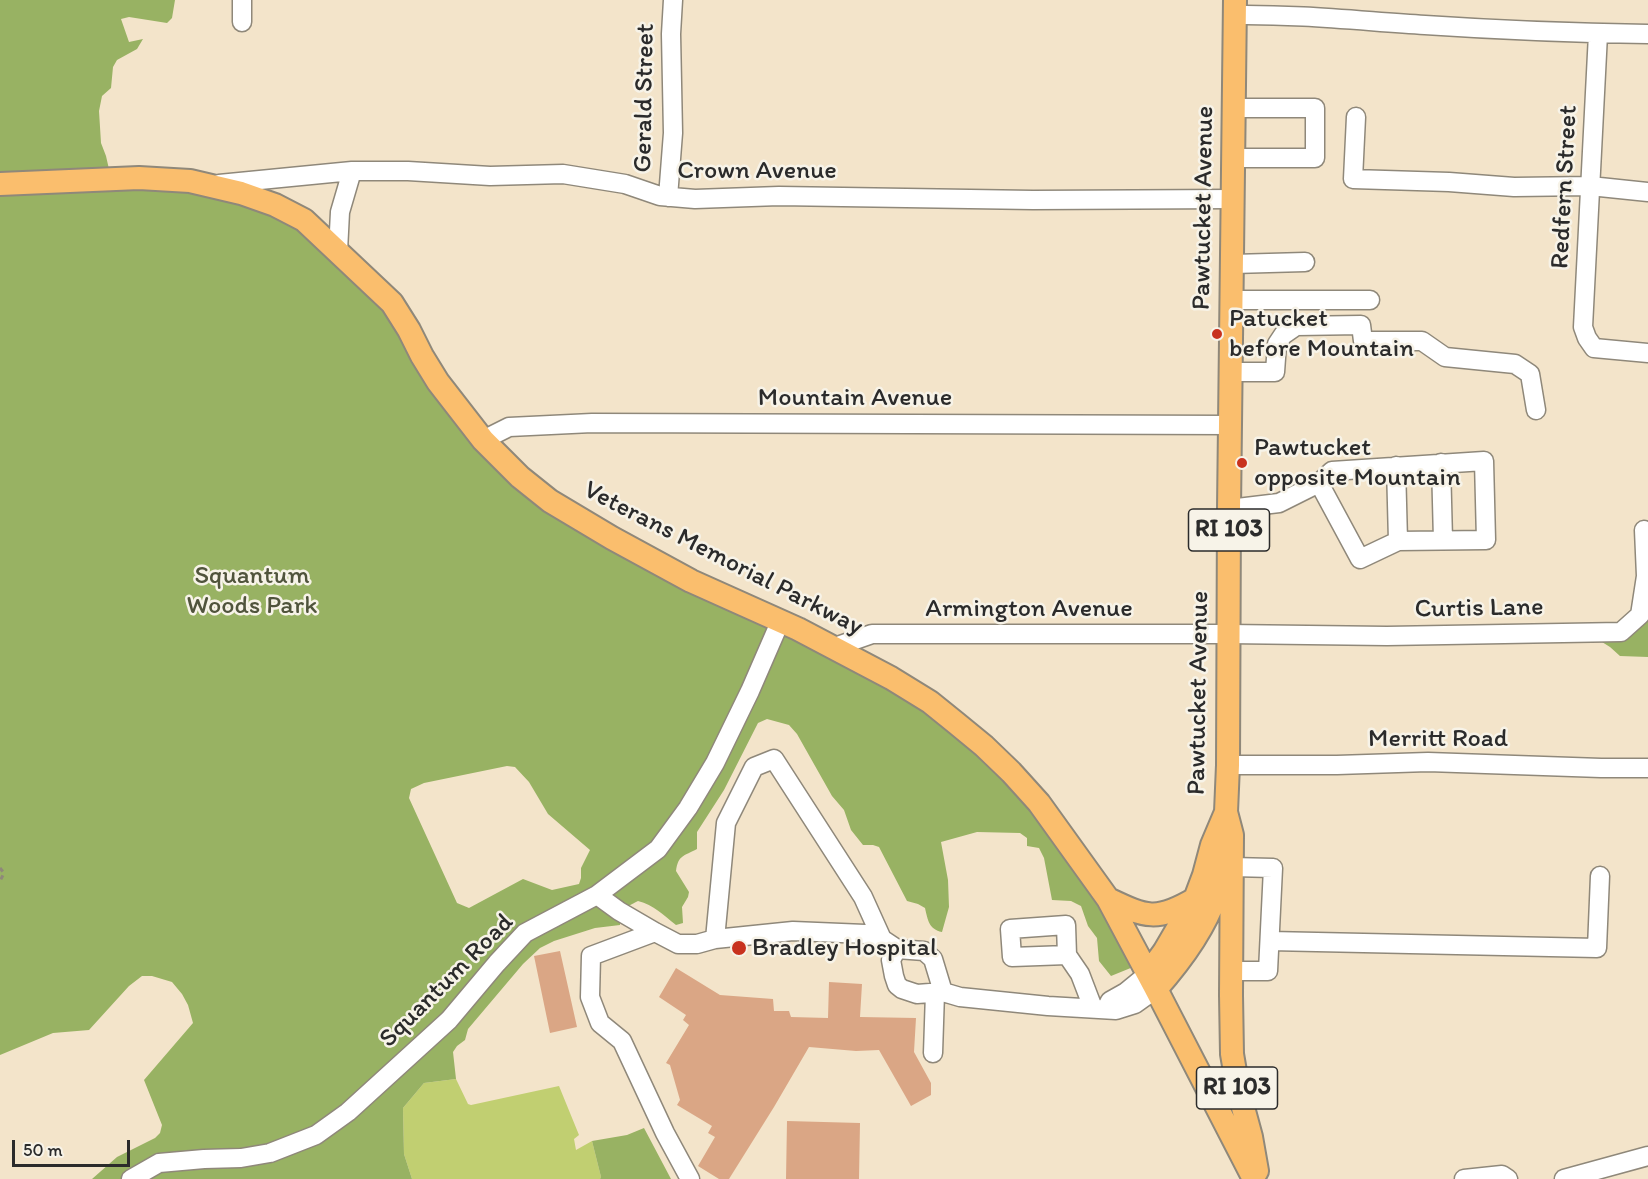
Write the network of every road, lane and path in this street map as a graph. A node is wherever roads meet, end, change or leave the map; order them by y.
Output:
1 (242, 0) edge
2 (673, 0) edge
3 (1235, 8) edge
4 (242, 22) dead end
5 (1598, 34) junction
6 (1648, 34) edge
7 (1234, 108) junction
8 (1356, 117) dead end
9 (1234, 158) junction
10 (352, 171) junction
11 (0, 184) edge
12 (211, 185) junction
13 (1590, 186) junction
14 (1648, 192) edge
15 (668, 197) junction
16 (1234, 200) junction
17 (338, 251) junction
18 (1305, 262) dead end
19 (1233, 264) junction
20 (1232, 300) junction
21 (1370, 300) dead end
22 (1648, 353) edge
23 (1231, 372) junction
24 (1536, 410) dead end
25 (1231, 425) junction
26 (483, 441) junction
27 (1441, 463) junction
28 (1396, 466) junction
29 (1319, 483) junction
30 (1229, 509) junction
31 (1644, 530) dead end
32 (1443, 540) junction
33 (1398, 541) junction
34 (780, 622) junction
35 (1228, 634) junction
36 (832, 648) junction
37 (1228, 765) junction
38 (1648, 768) edge
39 (1226, 812) junction
40 (1232, 836) junction
41 (1232, 867) junction
42 (0, 868) edge
43 (1600, 876) dead end
44 (0, 881) edge
45 (597, 895) junction
46 (1108, 899) junction
47 (1195, 899) junction
48 (655, 932) junction
49 (715, 939) junction
50 (1270, 941) junction
51 (890, 944) junction
52 (1067, 955) dead end
53 (1232, 971) junction
54 (1152, 982) junction
55 (939, 993) junction
56 (1100, 1009) junction
57 (933, 1053) dead end
58 (1648, 1156) edge
59 (1505, 1177) edge
60 (131, 1179) edge
61 (690, 1179) edge
62 (1256, 1179) edge
63 (1464, 1179) edge
64 (1564, 1179) edge

1 - 4 street
2 - 15 street, Gerald Street
3 - 5 street
3 - 7 main road, Pawtucket Avenue / RI 103
5 - 6 street
5 - 13 street, Redfern Street
7 - 9 main road, Pawtucket Avenue / RI 103
7 - 9 street
8 - 13 street
9 - 16 main road, Pawtucket Avenue / RI 103
10 - 12 street, Crown Avenue
10 - 15 street, Crown Avenue
10 - 17 street
11 - 12 main road, Veterans Memorial Parkway
12 - 17 main road, Veterans Memorial Parkway
13 - 14 street
13 - 22 street, Redfern Street
15 - 16 street, Crown Avenue
16 - 19 main road, Pawtucket Avenue / RI 103
17 - 26 main road, Veterans Memorial Parkway
18 - 19 street
19 - 20 main road, Pawtucket Avenue / RI 103
20 - 21 street
20 - 23 main road, Pawtucket Avenue / RI 103
23 - 24 street
23 - 25 main road, Pawtucket Avenue / RI 103
25 - 26 street, Mountain Avenue
25 - 30 main road, Pawtucket Avenue / RI 103
26 - 34 main road, Veterans Memorial Parkway
27 - 28 street
27 - 32 street
27 - 32 street
28 - 29 street
28 - 33 street
29 - 30 street
29 - 33 street
30 - 35 main road, Pawtucket Avenue / RI 103
31 - 35 street, Curtis Lane
32 - 33 street
34 - 36 main road, Veterans Memorial Parkway
34 - 45 street, Squantum Road
35 - 36 street, Armington Avenue
35 - 37 main road, Pawtucket Avenue / RI 103
36 - 46 main road, Veterans Memorial Parkway
37 - 38 street, Merritt Road
37 - 39 main road, Pawtucket Avenue / RI 103
39 - 40 main road, Pawtucket Avenue / RI 103
39 - 47 main road, Pawtucket Avenue / RI 103
40 - 41 main road, Pawtucket Avenue / RI 103
40 - 54 main road, Pawtucket Avenue
41 - 50 street
41 - 53 main road, Pawtucket Avenue / RI 103
42 - 44 path
43 - 50 street
45 - 48 street
45 - 60 street, Squantum Road
46 - 47 main road
46 - 54 main road, Veterans Memorial Parkway
47 - 54 main road, Pawtucket Avenue / RI 103
48 - 49 street
48 - 61 street
49 - 51 street
49 - 51 street
50 - 53 street
51 - 55 street
51 - 55 street
52 - 56 street
53 - 62 main road, Pawtucket Avenue / RI 103
54 - 56 street
54 - 62 main road, Veterans Memorial Parkway / RI 103
55 - 56 street
55 - 57 street
58 - 64 street
59 - 63 street

